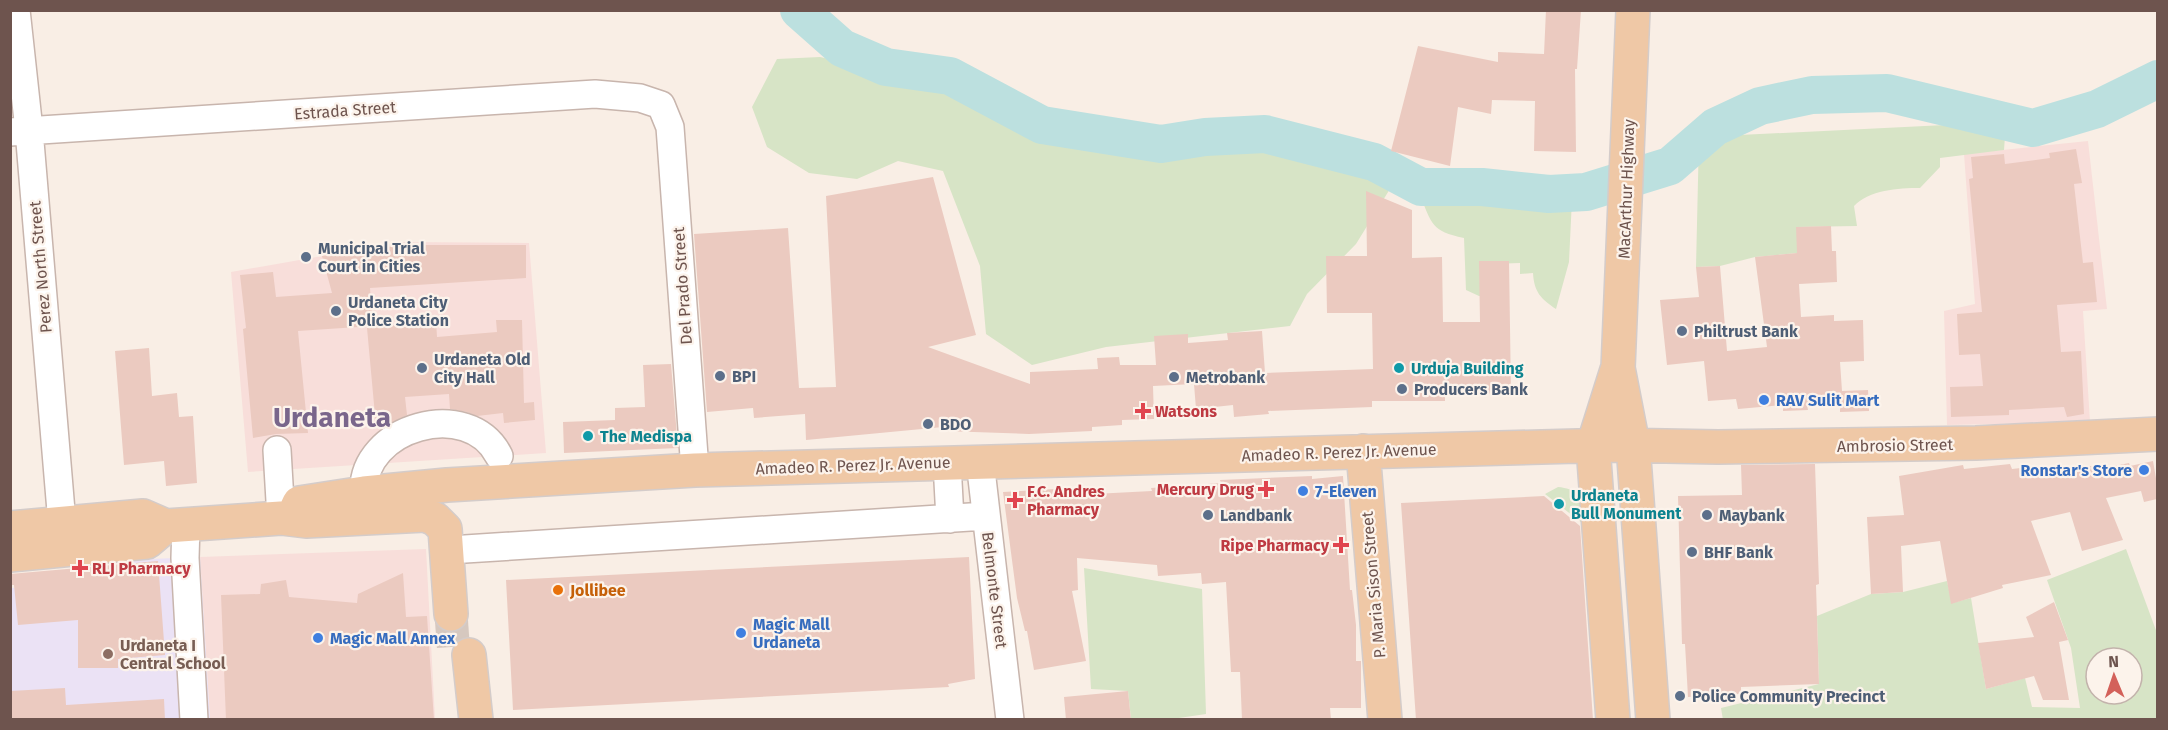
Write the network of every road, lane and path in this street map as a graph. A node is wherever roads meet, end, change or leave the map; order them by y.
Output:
1 (16, 10) edge
2 (1634, 10) edge
3 (661, 105) joint
4 (20, 131) edge
5 (1618, 368) junction
6 (2157, 434) edge
7 (1633, 445) junction
8 (1552, 446) junction
9 (1593, 446) junction
10 (276, 450) dead end
11 (1363, 451) junction
12 (499, 456) dead end
13 (980, 461) junction
14 (947, 463) junction
15 (695, 470) junction
16 (461, 485) junction
17 (1365, 487) junction
18 (364, 493) junction
19 (986, 516) junction
20 (287, 518) junction
21 (950, 519) junction
22 (62, 523) junction
23 (176, 525) junction
24 (10, 528) edge
25 (465, 549) junction
26 (10, 555) edge
27 (1649, 664) junction
28 (1608, 667) junction
29 (194, 720) edge
30 (458, 720) edge
31 (476, 720) edge
32 (1010, 720) edge
33 (1384, 720) edge
34 (1612, 720) edge
35 (1653, 720) edge

1 - 4 street, Perez North Street
2 - 5 main road, MacArthur Highway
3 - 4 street, Estrada Street
3 - 15 street, Del Prado Street
4 - 22 street, Perez North Street
5 - 7 main road, MacArthur Highway
5 - 9 main road, MacArthur Highway
6 - 7 main road, Ambrosio Street
7 - 9 main road, Amadeo R. Perez Jr. Avenue
7 - 27 main road, MacArthur Highway
8 - 9 main road, Amadeo R. Perez Jr. Avenue
8 - 11 main road, Amadeo R. Perez Jr. Avenue
8 - 17 main road, Amadeo R. Perez Jr. Avenue
9 - 28 main road, MacArthur Highway
10 - 20 street
11 - 13 main road, Amadeo R. Perez Jr. Avenue
11 - 17 main road, P. Maria Sison Street
12 - 18 street
13 - 14 main road, Amadeo R. Perez Jr. Avenue
13 - 19 street, Belmonte Street
14 - 15 main road, Amadeo R. Perez Jr. Avenue
14 - 21 street
15 - 16 main road, Amadeo R. Perez Jr. Avenue
16 - 18 main road, Amadeo R. Perez Jr. Avenue
16 - 25 main road
17 - 33 main road, P. Maria Sison Street
18 - 20 main road, Amadeo R. Perez Jr. Avenue
19 - 21 street
19 - 32 street, Belmonte Street
20 - 23 main road
20 - 25 main road
21 - 25 street
22 - 23 main road
22 - 24 main road
23 - 26 main road
23 - 29 street
27 - 28 main road
27 - 35 main road, MacArthur Highway
28 - 34 main road, MacArthur Highway
30 - 31 main road

